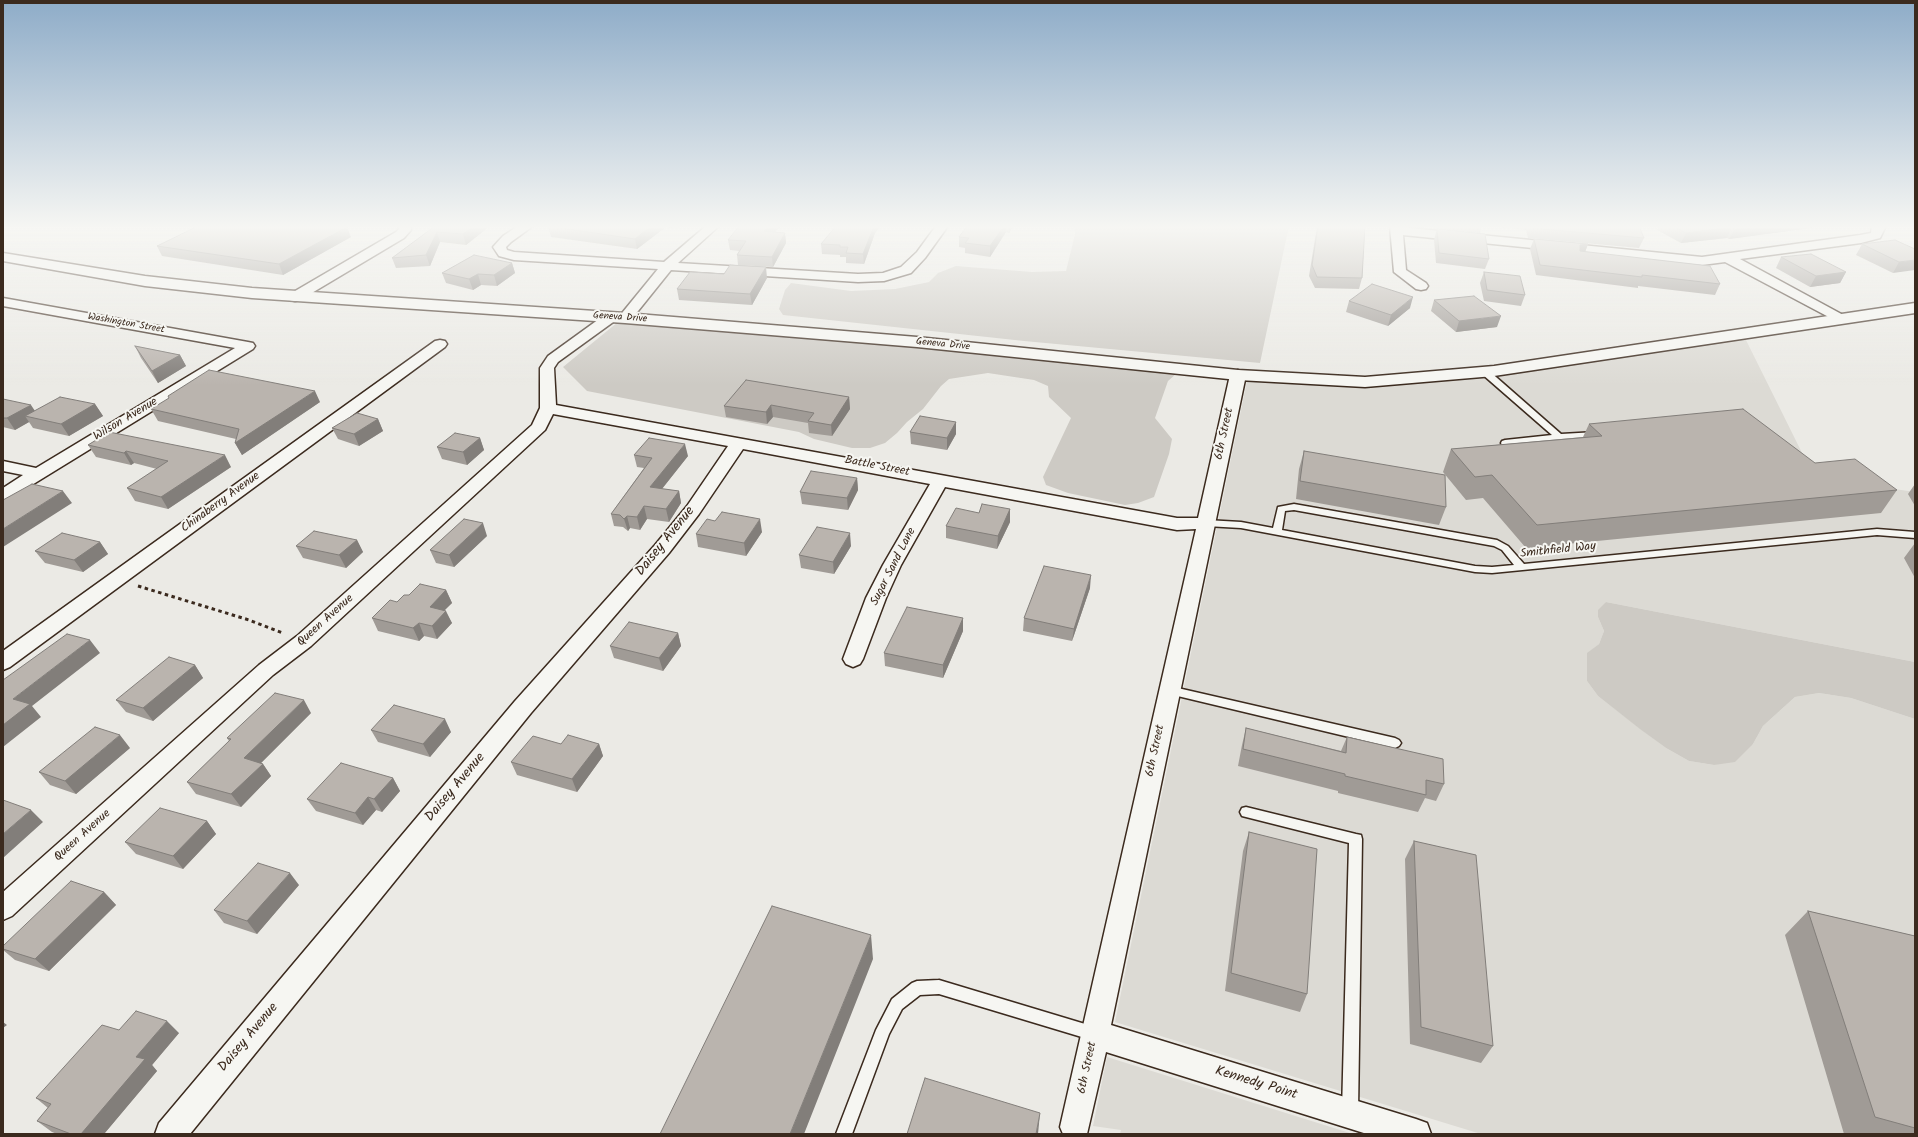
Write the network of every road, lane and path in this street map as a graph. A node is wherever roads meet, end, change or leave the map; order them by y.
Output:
1 (134, 279) edge
2 (325, 279) edge
3 (654, 279) edge
4 (1411, 279) edge
5 (1743, 279) edge
6 (1766, 279) edge
7 (1421, 286) dead end
8 (1780, 287) junction
9 (1760, 289) junction
10 (295, 297) junction
11 (3, 302) edge
12 (1915, 308) edge
13 (618, 317) junction
14 (1840, 319) junction
15 (1818, 322) junction
16 (440, 344) dead end
17 (248, 346) joint
18 (1485, 372) junction
19 (1238, 375) junction
20 (548, 408) junction
21 (1605, 434) edge
22 (1559, 436) junction
23 (739, 442) junction
24 (1505, 443) edge
25 (3, 466) edge
26 (38, 473) junction
27 (941, 479) junction
28 (3, 495) edge
29 (1206, 523) junction
30 (1277, 532) junction
31 (1915, 535) edge
32 (1522, 567) junction
33 (116, 580) junction
34 (304, 641) junction
35 (853, 659) dead end
36 (3, 662) edge
37 (1169, 690) junction
38 (1395, 743) dead end
39 (1246, 812) dead end
40 (3, 908) edge
41 (1095, 1034) junction
42 (1350, 1114) junction
43 (1074, 1130) edge
44 (1401, 1132) edge
45 (170, 1134) edge
46 (844, 1134) edge

1 - 10 main road, Geneva Drive
2 - 10 street
3 - 13 street, Queen Avenue
4 - 7 street
5 - 9 street
6 - 8 street
8 - 9 street
8 - 14 street
9 - 15 street
10 - 13 main road, Geneva Drive
11 - 17 street, Washington Street
12 - 14 main road, Geneva Drive
13 - 19 main road, Geneva Drive
13 - 20 street, Queen Avenue
14 - 15 main road, Geneva Drive
15 - 18 main road, Geneva Drive
16 - 33 street, Chinaberry Avenue
17 - 26 street, Wilson Avenue
18 - 19 main road, Geneva Drive
18 - 22 lane
19 - 29 street, 6th Street
20 - 23 street, Battle Street
20 - 34 street, Queen Avenue
21 - 22 lane
22 - 24 lane
23 - 27 street, Battle Street
23 - 45 street, Daisey Avenue
25 - 26 street
26 - 28 street, Wilson Avenue
27 - 29 street, Battle Street
27 - 35 street, Sugar Sand Lane
29 - 30 lane, Smithfield Way
29 - 37 street, 6th Street
30 - 32 lane, Smithfield Way
30 - 32 lane
31 - 32 lane, Smithfield Way
33 - 34 path
33 - 36 street, Chinaberry Avenue
34 - 40 street, Queen Avenue
37 - 38 lane
37 - 41 street, 6th Street
39 - 42 lane
41 - 42 street, Kennedy Point
41 - 43 street, 6th Street
41 - 46 lane
42 - 44 street, Kennedy Point

